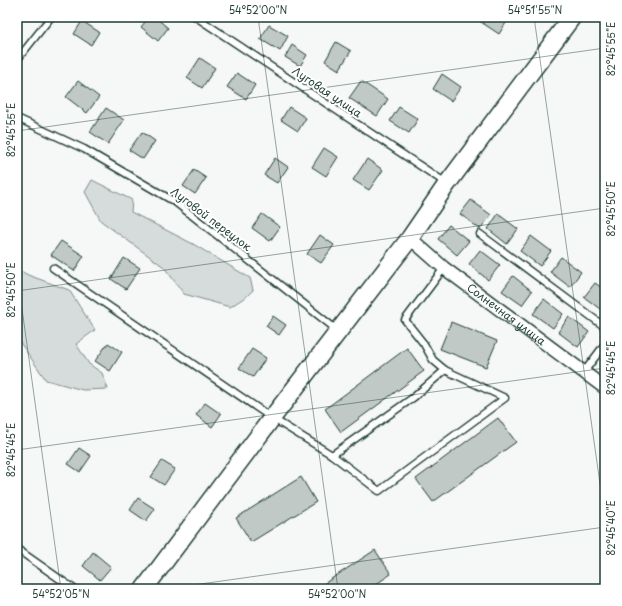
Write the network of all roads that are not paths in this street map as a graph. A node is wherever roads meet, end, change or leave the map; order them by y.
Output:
1 (51, 17) edge
2 (196, 17) edge
3 (570, 18) edge
4 (17, 60) edge
5 (17, 118) edge
6 (447, 184) junction
7 (480, 234) dead end
8 (410, 238) junction
9 (53, 268) dead end
10 (444, 268) junction
11 (605, 327) edge
12 (338, 331) junction
13 (605, 344) edge
14 (445, 370) junction
15 (584, 372) junction
16 (605, 388) edge
17 (272, 418) junction
18 (332, 455) junction
19 (17, 549) edge
20 (74, 589) edge
21 (144, 589) edge

1 - 4 lane
2 - 6 lane, Луговая улица
3 - 6 street
5 - 12 lane, Луговой переулок
6 - 8 street
7 - 11 lane
8 - 10 street, Солнечная улица
8 - 12 street
9 - 17 lane
10 - 14 lane
10 - 15 street, Солнечная улица
12 - 17 street
13 - 15 lane
14 - 18 lane
14 - 18 lane
15 - 16 street, Солнечная улица
17 - 18 lane
17 - 21 street
19 - 20 lane

